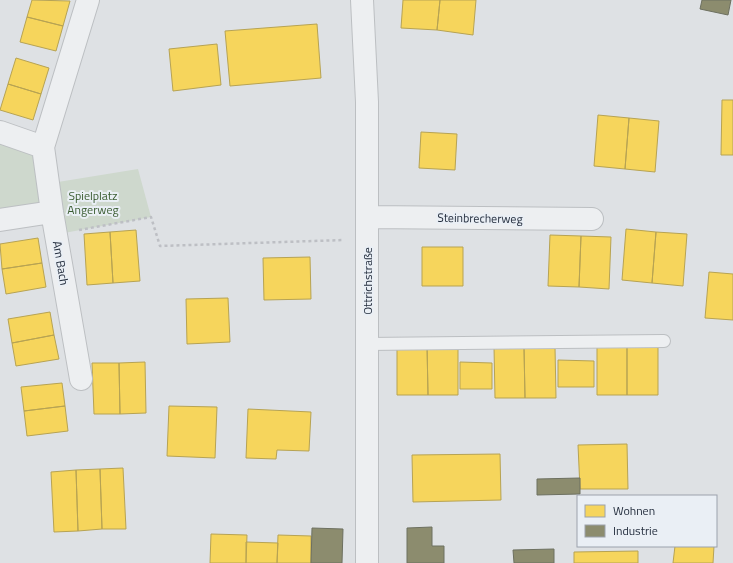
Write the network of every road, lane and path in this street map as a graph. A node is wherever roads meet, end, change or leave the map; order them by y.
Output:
1 (88, 0) edge
2 (362, 0) edge
3 (0, 132) edge
4 (43, 147) junction
5 (367, 217) junction
6 (592, 219) dead end
7 (0, 220) edge
8 (54, 221) junction
9 (367, 241) junction
10 (664, 341) dead end
11 (367, 344) junction
12 (81, 379) dead end
13 (367, 563) edge

1 - 4 street, Am Bach
2 - 5 street, Ottrichstraße
3 - 4 street
4 - 8 street, Am Bach
5 - 6 street, Steinbrecherweg
5 - 9 street, Ottrichstraße
7 - 8 street
8 - 9 path
8 - 12 street, Am Bach
9 - 11 street, Ottrichstraße
10 - 11 lane
11 - 13 street, Ottrichstraße

